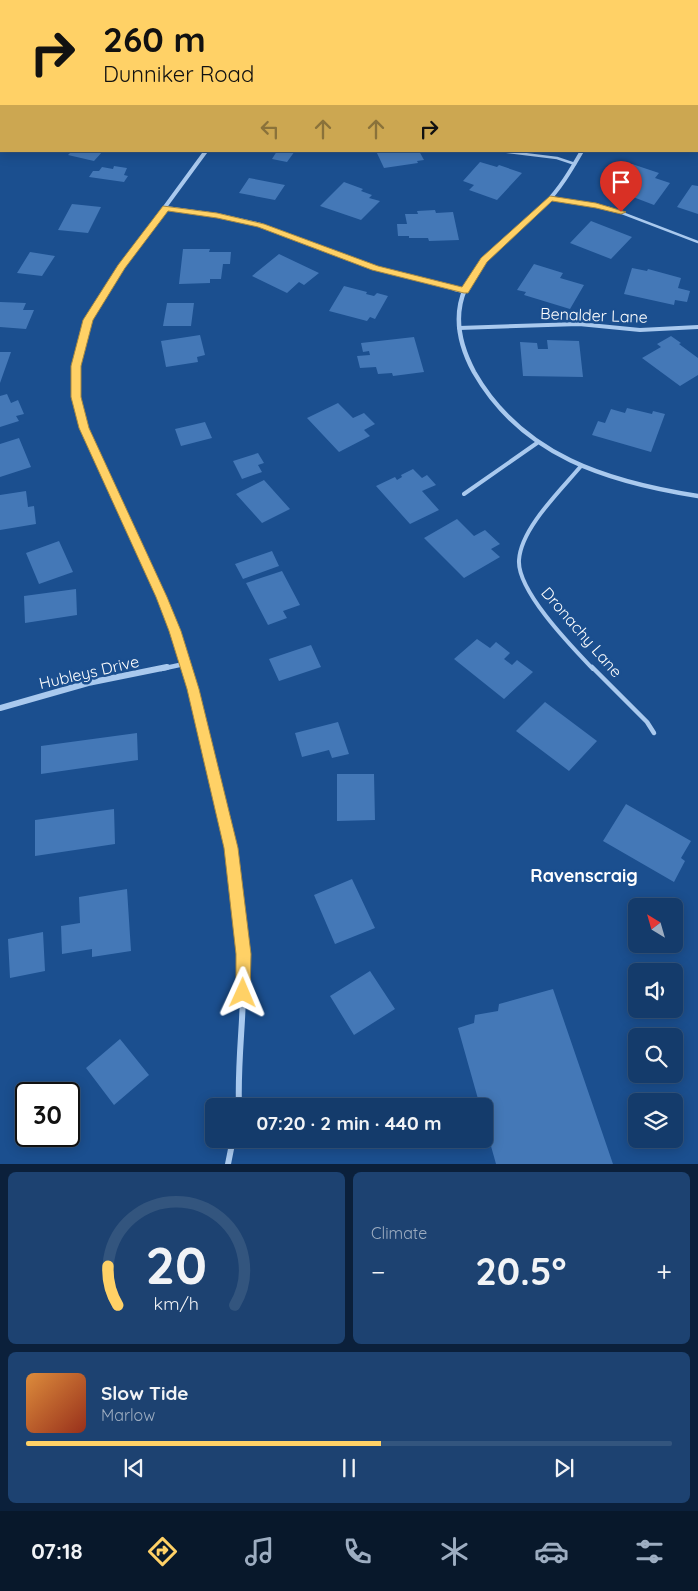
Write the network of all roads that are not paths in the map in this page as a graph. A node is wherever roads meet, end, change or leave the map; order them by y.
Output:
1 (205, 152) edge
2 (505, 152) edge
3 (581, 152) edge
4 (575, 164) junction
5 (550, 198) junction
6 (166, 208) junction
7 (698, 242) edge
8 (464, 290) junction
9 (459, 328) junction
10 (698, 328) edge
11 (537, 442) junction
12 (581, 466) junction
13 (464, 494) dead end
14 (698, 496) edge
15 (184, 664) junction
16 (0, 708) edge
17 (654, 733) dead end
18 (239, 1098) edge
19 (231, 1148) edge
20 (228, 1164) edge

1 - 6 street
2 - 4 lane
3 - 4 street
4 - 5 street
5 - 7 lane
5 - 8 street
6 - 8 street
6 - 15 street
8 - 9 street
9 - 10 lane, Benalder Lane
9 - 11 street
11 - 12 street
11 - 13 lane
12 - 14 street
12 - 17 lane, Dronachy Lane
15 - 16 street, Hubleys Drive
15 - 18 street
19 - 20 street

